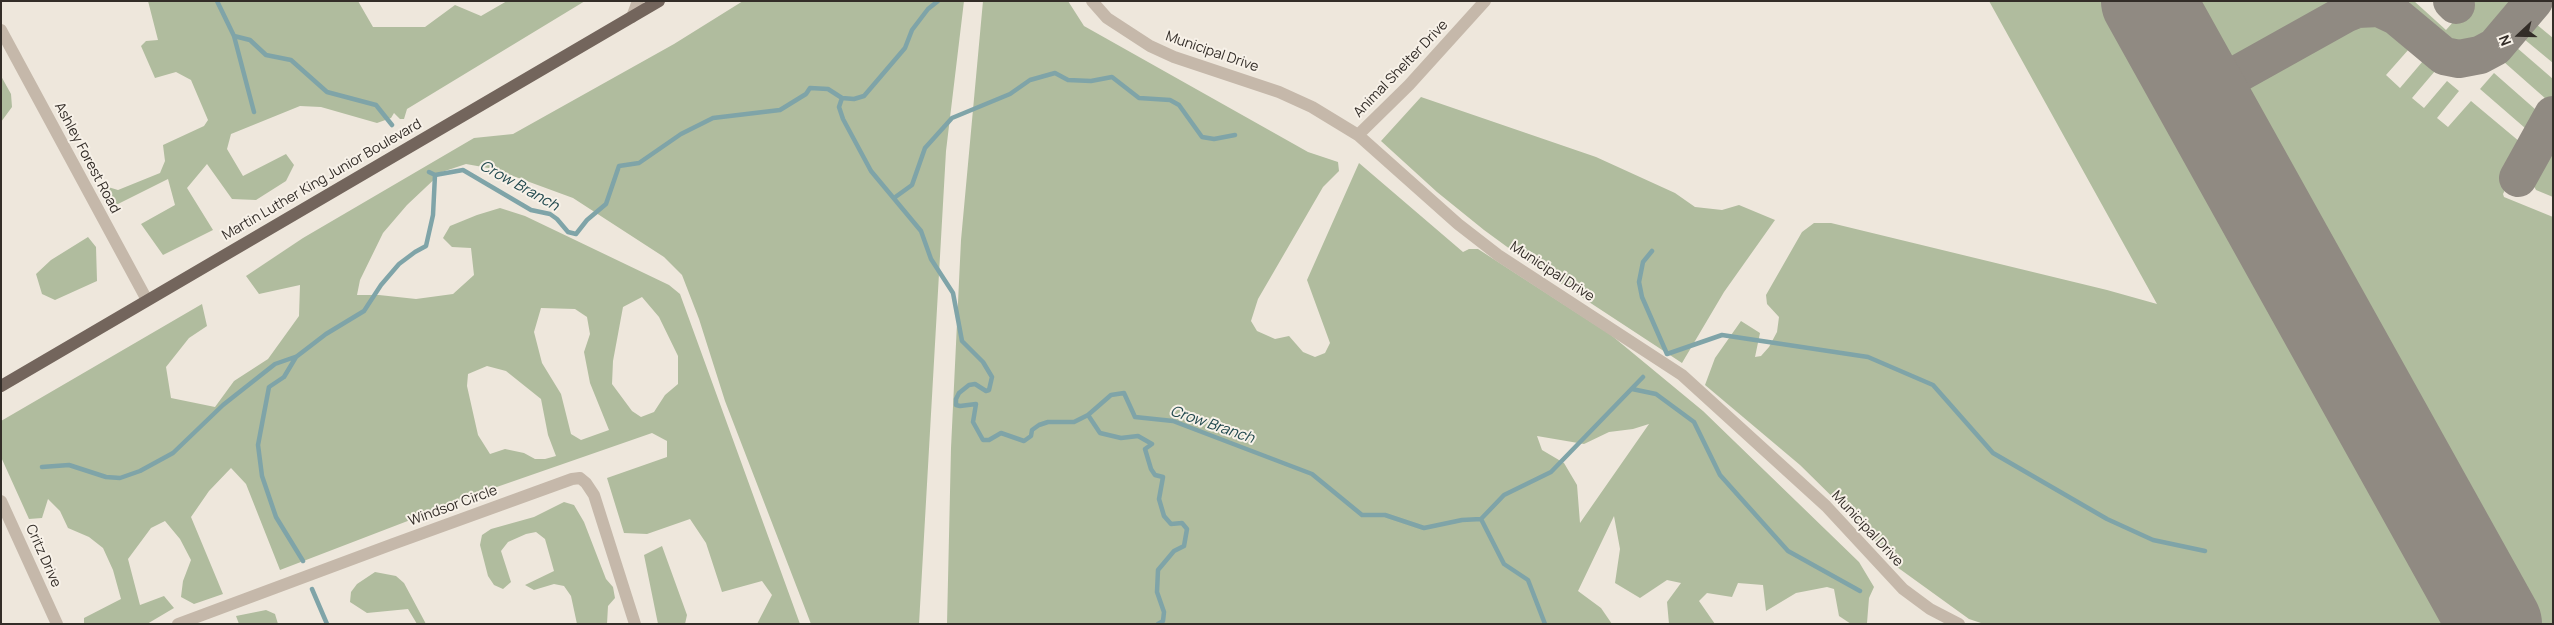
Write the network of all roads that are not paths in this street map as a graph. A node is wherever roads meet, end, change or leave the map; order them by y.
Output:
1 (638, 1) edge
2 (659, 1) edge
3 (1092, 1) edge
4 (1485, 1) edge
5 (632, 17) junction
6 (1, 30) edge
7 (1358, 135) junction
8 (147, 300) junction
9 (1, 386) edge
10 (1, 501) edge
11 (186, 622) edge
12 (57, 624) edge
13 (635, 624) edge
14 (1959, 624) edge

1 - 5 street
2 - 5 main road, Martin Luther King Junior Boulevard
3 - 7 street, Municipal Drive
4 - 7 street, Animal Shelter Drive
5 - 8 main road, Martin Luther King Junior Boulevard
6 - 8 street, Ashley Forest Road
7 - 14 street, Municipal Drive
8 - 9 main road, Martin Luther King Junior Boulevard
10 - 12 street, Critz Drive
11 - 13 street, Windsor Circle

